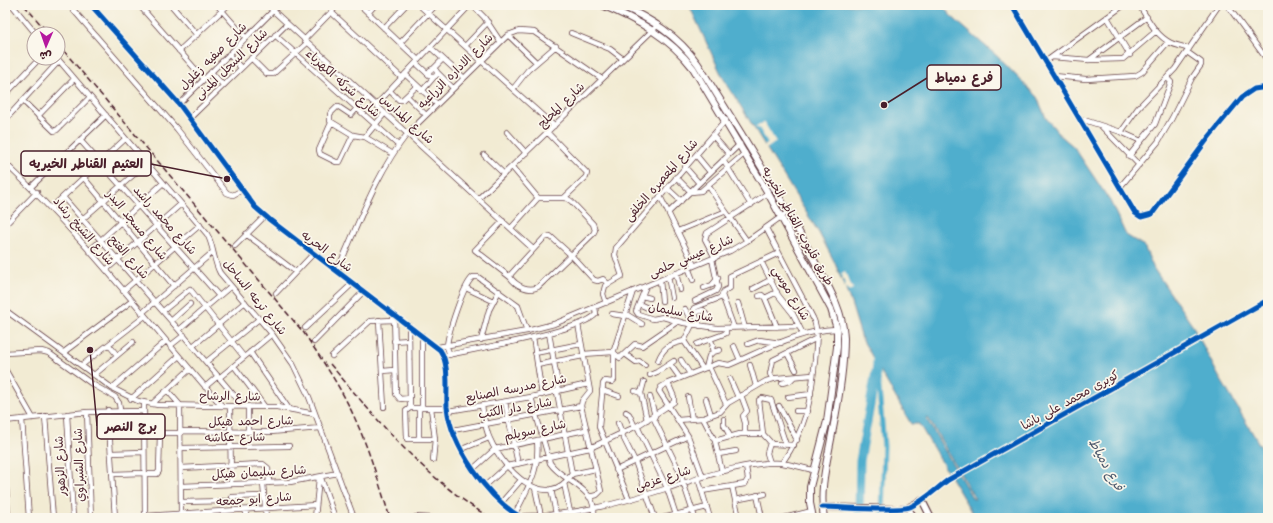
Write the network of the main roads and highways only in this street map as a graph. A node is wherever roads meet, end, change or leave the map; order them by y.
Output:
1 (602, 5) edge
2 (620, 5) edge
3 (656, 27) junction
4 (814, 518) edge
5 (824, 518) edge

1 - 3 main road, طريق قليوب, القناطر الخيريه
2 - 3 main road, طريق قليوب, القناطر الخيريه
3 - 4 main road, طريق قليوب, القناطر الخيريه
3 - 5 main road, طريق قليوب, القناطر الخيريه

